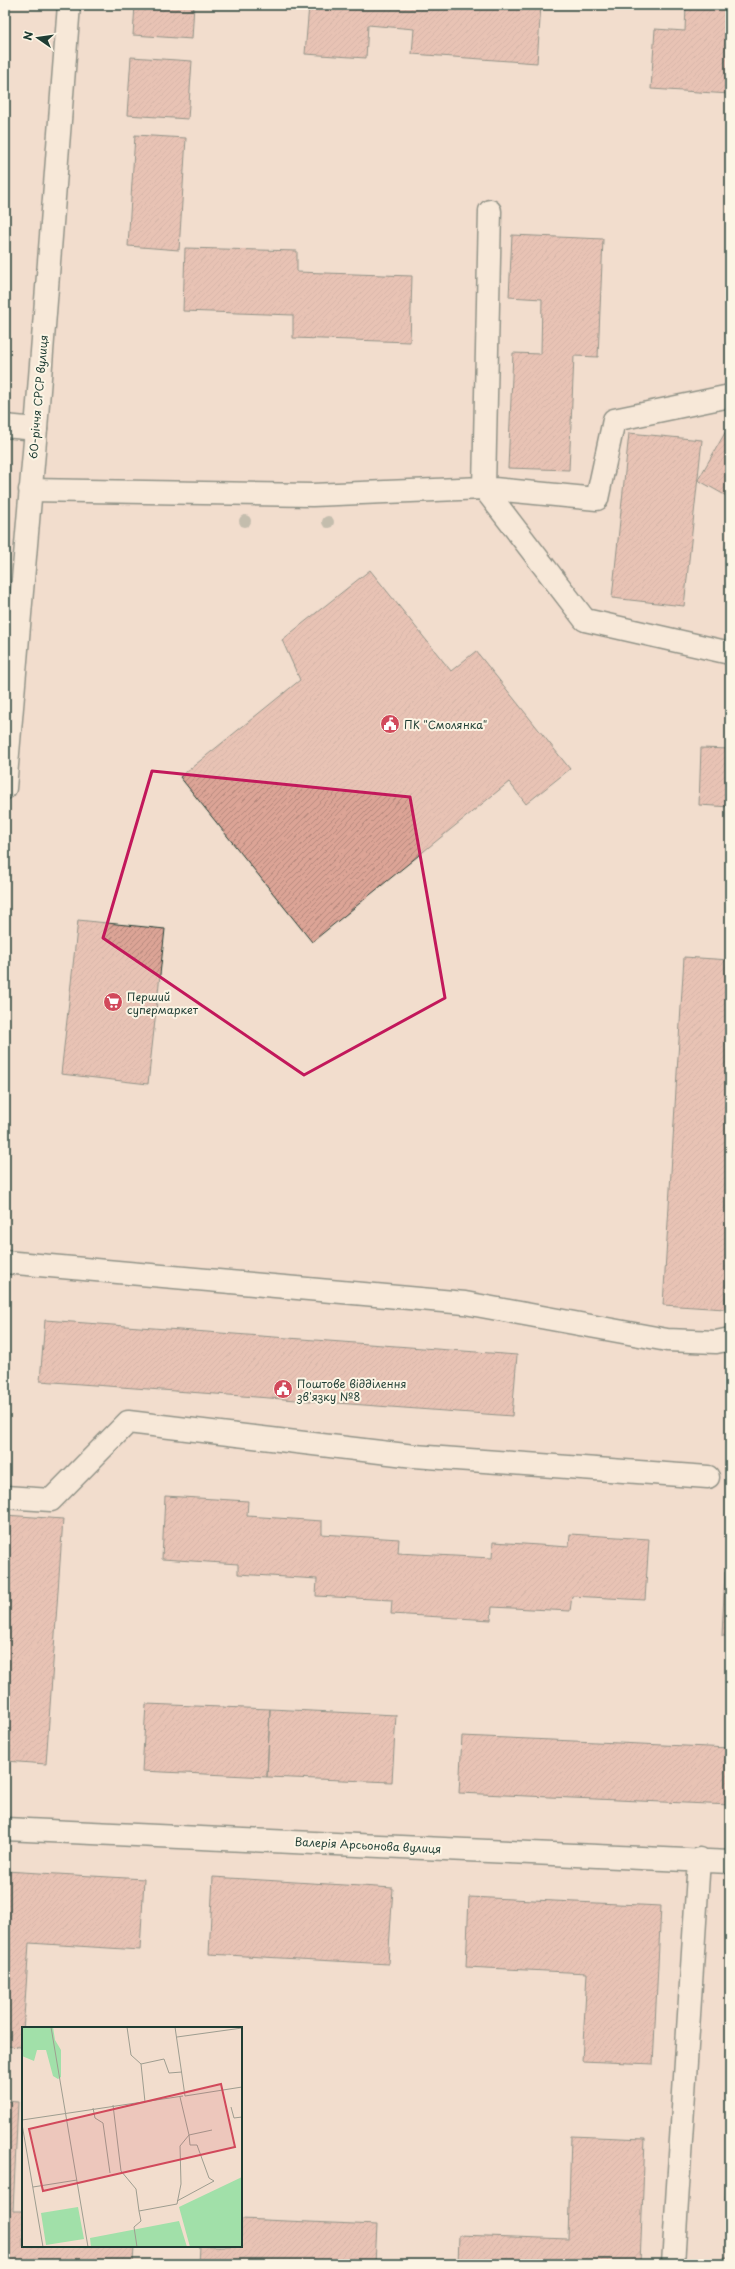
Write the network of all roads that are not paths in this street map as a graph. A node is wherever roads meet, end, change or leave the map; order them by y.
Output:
1 (69, 5) edge
2 (490, 211) dead end
3 (730, 396) edge
4 (5, 426) edge
5 (36, 429) junction
6 (484, 488) junction
7 (30, 490) junction
8 (730, 653) edge
9 (5, 788) edge
10 (5, 1262) edge
11 (730, 1339) edge
12 (708, 1477) dead end
13 (5, 1497) edge
14 (5, 1829) edge
15 (699, 1859) junction
16 (730, 1862) edge
17 (674, 2264) edge

1 - 5 street, 60-річчя СРСР вулиця
2 - 6 street
3 - 6 street
4 - 5 street
5 - 7 street, 60-річчя СРСР вулиця
6 - 7 street
6 - 8 street
7 - 9 street, 60-річчя СРСР вулиця
10 - 11 street
12 - 13 street
14 - 15 street, Валерія Арсьонова вулиця
15 - 16 street, Валерія Арсьонова вулиця
15 - 17 street

